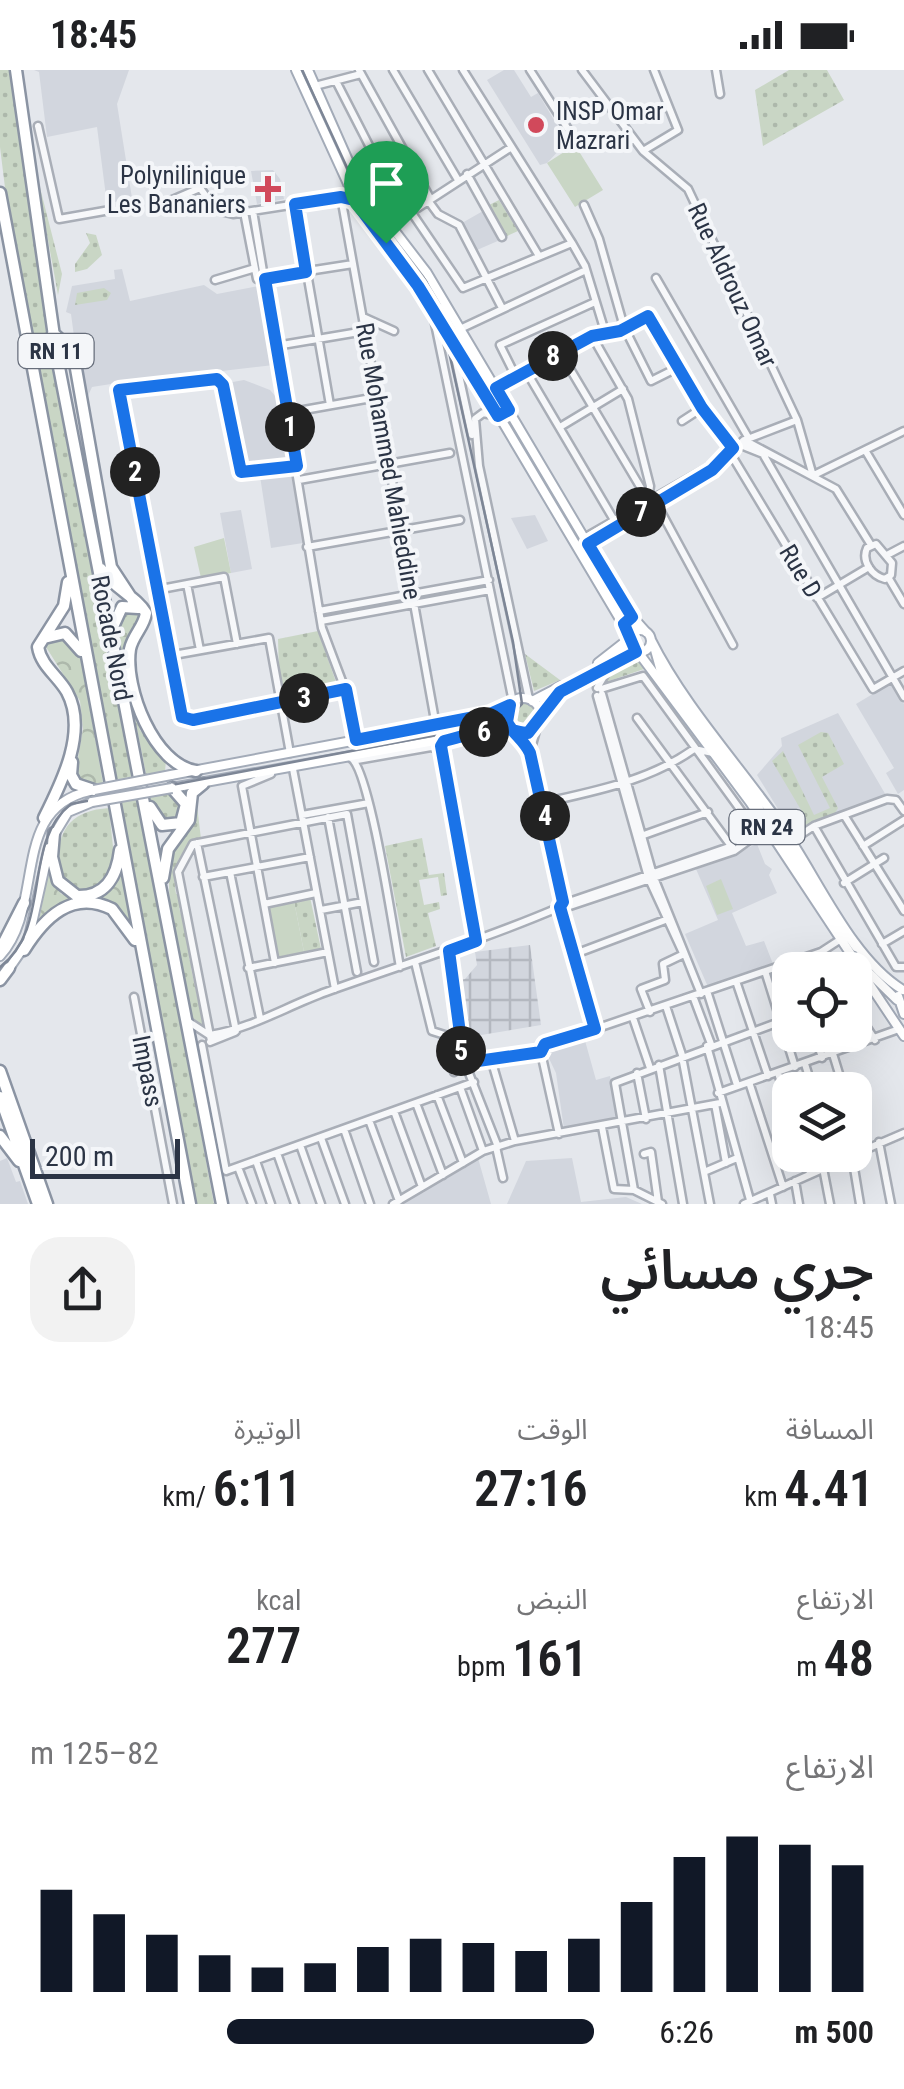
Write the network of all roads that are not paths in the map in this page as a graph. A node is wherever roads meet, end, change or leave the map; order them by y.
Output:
1 (16, 70) edge
2 (296, 70) edge
3 (308, 70) edge
4 (393, 70) edge
5 (428, 70) edge
6 (463, 70) edge
7 (530, 70) edge
8 (582, 70) edge
9 (654, 70) edge
10 (716, 70) edge
11 (360, 72) edge
12 (336, 81) junction
13 (314, 87) junction
14 (720, 94) dead end
15 (38, 126) dead end
16 (634, 140) junction
17 (510, 148) junction
18 (642, 151) junction
19 (484, 165) junction
20 (467, 174) junction
21 (458, 180) junction
22 (348, 185) junction
23 (0, 193) edge
24 (341, 197) junction
25 (428, 198) junction
26 (172, 200) dead end
27 (354, 200) junction
28 (295, 204) junction
29 (584, 205) dead end
30 (110, 210) dead end
31 (249, 211) junction
32 (410, 212) junction
33 (390, 226) junction
34 (502, 237) dead end
35 (572, 243) junction
36 (540, 256) junction
37 (353, 264) junction
38 (252, 269) junction
39 (586, 270) junction
40 (306, 272) junction
41 (487, 278) junction
42 (656, 278) dead end
43 (265, 279) junction
44 (215, 280) dead end
45 (595, 302) junction
46 (444, 304) junction
47 (502, 308) junction
48 (433, 314) junction
49 (363, 317) junction
50 (624, 326) junction
51 (459, 329) junction
52 (365, 330) junction
53 (394, 331) dead end
54 (53, 333) junction
55 (592, 336) junction
56 (606, 336) junction
57 (318, 339) junction
58 (452, 342) junction
59 (276, 346) junction
60 (560, 352) junction
61 (677, 368) junction
62 (526, 371) junction
63 (516, 376) junction
64 (496, 388) junction
65 (623, 389) junction
66 (377, 397) junction
67 (330, 405) junction
68 (593, 408) junction
69 (702, 408) junction
70 (509, 410) junction
71 (287, 413) junction
72 (498, 416) junction
73 (682, 420) dead end
74 (797, 420) junction
75 (560, 427) junction
76 (903, 433) edge
77 (739, 444) junction
78 (865, 450) junction
79 (761, 451) junction
80 (450, 453) dead end
81 (389, 464) junction
82 (297, 466) junction
83 (478, 466) junction
84 (824, 471) junction
85 (813, 476) junction
86 (299, 480) junction
87 (95, 483) junction
88 (836, 489) junction
89 (651, 500) junction
90 (904, 515) edge
91 (460, 520) dead end
92 (614, 520) junction
93 (401, 531) junction
94 (64, 536) junction
95 (586, 541) junction
96 (93, 544) junction
97 (870, 545) junction
98 (904, 546) edge
99 (308, 547) junction
100 (888, 556) junction
101 (97, 564) junction
102 (868, 567) junction
103 (888, 578) junction
104 (489, 580) junction
105 (187, 584) junction
106 (839, 584) junction
107 (156, 590) junction
108 (490, 590) junction
109 (412, 594) junction
110 (817, 598) junction
111 (132, 599) junction
112 (414, 604) junction
113 (904, 604) edge
114 (319, 611) junction
115 (632, 617) junction
116 (321, 621) junction
117 (624, 624) junction
118 (111, 630) junction
119 (630, 637) junction
120 (651, 640) junction
121 (237, 644) junction
122 (733, 646) dead end
123 (200, 650) junction
124 (636, 652) junction
125 (168, 656) junction
126 (86, 658) junction
127 (613, 660) junction
128 (904, 671) edge
129 (892, 678) junction
130 (346, 689) junction
131 (599, 692) junction
132 (904, 697) edge
133 (530, 700) junction
134 (281, 702) junction
135 (511, 703) junction
136 (637, 718) dead end
137 (539, 723) junction
138 (436, 726) junction
139 (694, 727) junction
140 (516, 732) junction
141 (356, 740) junction
142 (437, 746) junction
143 (694, 749) junction
144 (530, 753) junction
145 (714, 753) junction
146 (290, 754) junction
147 (353, 759) junction
148 (672, 765) junction
149 (293, 769) junction
150 (196, 771) junction
151 (270, 774) junction
152 (171, 776) junction
153 (623, 782) junction
154 (203, 784) junction
155 (172, 788) junction
156 (94, 790) junction
157 (144, 798) junction
158 (369, 803) junction
159 (542, 803) junction
160 (904, 810) edge
161 (708, 812) junction
162 (844, 815) junction
163 (44, 818) junction
164 (328, 818) junction
165 (303, 819) junction
166 (904, 820) edge
167 (814, 826) junction
168 (767, 827) junction
169 (251, 832) junction
170 (54, 833) junction
171 (120, 834) junction
172 (758, 834) junction
173 (638, 836) junction
174 (792, 841) junction
175 (197, 842) junction
176 (864, 846) junction
177 (733, 849) junction
178 (310, 857) junction
179 (884, 858) dead end
180 (874, 864) junction
181 (258, 867) junction
182 (230, 872) junction
183 (203, 877) junction
184 (651, 879) junction
185 (844, 883) junction
186 (317, 892) junction
187 (162, 894) junction
188 (364, 902) junction
189 (24, 903) joint
190 (264, 904) junction
191 (344, 906) junction
192 (564, 906) junction
193 (320, 910) junction
194 (904, 911) edge
195 (669, 919) junction
196 (904, 931) edge
197 (841, 940) junction
198 (476, 941) junction
199 (882, 944) junction
200 (24, 950) junction
201 (449, 951) junction
202 (328, 952) junction
203 (821, 952) edge
204 (849, 952) edge
205 (861, 952) edge
206 (864, 952) edge
207 (0, 953) edge
208 (575, 954) junction
209 (684, 954) junction
210 (275, 962) junction
211 (374, 962) dead end
212 (415, 962) junction
213 (872, 963) edge
214 (144, 964) junction
215 (400, 967) junction
216 (248, 968) junction
217 (904, 968) edge
218 (772, 970) edge
219 (764, 971) junction
220 (357, 972) dead end
221 (3, 974) edge
222 (872, 977) edge
223 (736, 981) junction
224 (772, 988) edge
225 (872, 988) edge
226 (335, 989) junction
227 (903, 989) edge
228 (700, 994) junction
229 (134, 997) dead end
230 (666, 1006) junction
231 (900, 1007) edge
232 (650, 1012) junction
233 (633, 1018) junction
234 (260, 1019) junction
235 (184, 1020) junction
236 (772, 1024) edge
237 (595, 1029) junction
238 (752, 1030) junction
239 (236, 1031) junction
240 (902, 1031) edge
241 (872, 1037) edge
242 (211, 1038) junction
243 (724, 1040) junction
244 (874, 1040) joint
245 (202, 1045) junction
246 (709, 1045) junction
247 (541, 1052) junction
248 (792, 1052) edge
249 (820, 1052) edge
250 (839, 1052) edge
251 (833, 1054) junction
252 (490, 1058) junction
253 (682, 1058) junction
254 (822, 1058) junction
255 (464, 1063) junction
256 (805, 1064) junction
257 (659, 1065) junction
258 (194, 1067) junction
259 (795, 1067) junction
260 (650, 1068) junction
261 (0, 1071) edge
262 (454, 1072) dead end
263 (778, 1072) edge
264 (807, 1072) edge
265 (838, 1072) edge
266 (637, 1073) junction
267 (772, 1074) edge
268 (768, 1076) junction
269 (474, 1082) junction
270 (749, 1082) junction
271 (737, 1086) junction
272 (460, 1087) junction
273 (718, 1093) junction
274 (438, 1095) junction
275 (0, 1098) edge
276 (416, 1103) junction
277 (718, 1104) junction
278 (0, 1106) edge
279 (692, 1108) junction
280 (394, 1111) junction
281 (668, 1114) junction
282 (646, 1119) junction
283 (369, 1120) junction
284 (622, 1124) junction
285 (602, 1127) junction
286 (344, 1129) junction
287 (904, 1133) edge
288 (560, 1134) junction
289 (0, 1136) edge
290 (321, 1138) junction
291 (515, 1141) junction
292 (879, 1142) junction
293 (300, 1145) junction
294 (872, 1146) edge
295 (497, 1147) junction
296 (484, 1151) junction
297 (277, 1154) junction
298 (644, 1154) dead end
299 (737, 1158) junction
300 (19, 1161) junction
301 (256, 1161) junction
302 (463, 1163) junction
303 (726, 1163) junction
304 (238, 1167) junction
305 (704, 1172) junction
306 (825, 1172) edge
307 (856, 1172) edge
308 (810, 1173) edge
309 (443, 1175) junction
310 (503, 1178) dead end
311 (794, 1180) junction
312 (422, 1187) junction
313 (784, 1187) junction
314 (634, 1190) junction
315 (770, 1194) junction
316 (396, 1202) edge
317 (746, 1202) edge
318 (660, 1203) edge
319 (36, 1204) edge
320 (46, 1204) edge
321 (173, 1204) edge
322 (190, 1204) edge
323 (222, 1204) edge
324 (252, 1204) edge
325 (271, 1204) edge
326 (295, 1204) edge
327 (321, 1204) edge
328 (346, 1204) edge
329 (370, 1204) edge
330 (683, 1204) edge
331 (710, 1204) edge
332 (772, 1204) edge
333 (799, 1204) edge
334 (830, 1204) edge
335 (860, 1204) edge
336 (891, 1204) edge

1 - 54 highway, Rocade Nord / RN 11
2 - 22 main road
3 - 13 main road, RN 24
4 - 21 street
5 - 19 street
6 - 17 street
7 - 16 street
8 - 16 street, Rue Aldrouz Omar
9 - 18 street
10 - 14 street
11 - 12 street
11 - 25 street
12 - 13 street
12 - 32 street
13 - 33 main road, RN 24
15 - 30 street
16 - 18 street, Rue Aldrouz Omar
17 - 19 street
17 - 35 street
18 - 74 street, Rue Aldrouz Omar
19 - 20 street
19 - 36 street
20 - 21 street
20 - 34 street
21 - 25 street
22 - 24 street
22 - 27 main road
23 - 94 highway, Rocade Nord / RN 11
24 - 27 street
24 - 28 street
24 - 37 street, Rue Mohammed Mahieddine
25 - 32 street
25 - 41 street
26 - 31 street
27 - 48 main road
28 - 31 street
28 - 40 street
29 - 50 street
31 - 38 street
31 - 43 street
32 - 33 street
32 - 41 street
33 - 46 main road, RN 24
35 - 36 street
35 - 39 street
36 - 41 street
37 - 40 street
37 - 49 street, Rue Mohammed Mahieddine
38 - 43 street
38 - 44 street
39 - 45 street
39 - 47 street
40 - 43 street
40 - 57 street
41 - 47 street
42 - 77 street
43 - 59 street
45 - 56 street
45 - 63 street
46 - 51 main road, RN 24
46 - 58 street
47 - 51 street
48 - 58 main road
48 - 104 street
49 - 52 street, Rue Mohammed Mahieddine
49 - 53 street
50 - 56 street
50 - 61 street
50 - 61 street
51 - 64 main road, RN 24
52 - 57 street
52 - 66 street, Rue Mohammed Mahieddine
54 - 87 highway
54 - 96 highway, Rocade Nord / RN 11
55 - 56 street
55 - 60 street
55 - 65 street
57 - 59 street
57 - 67 street
58 - 72 main road
58 - 83 street
59 - 71 street
60 - 62 street
60 - 68 street
61 - 69 street
62 - 63 street
62 - 75 street
63 - 64 street
64 - 70 main road, RN 24
65 - 68 street
65 - 89 street
66 - 67 street
66 - 81 street, Rue Mohammed Mahieddine
67 - 71 street
68 - 75 street
68 - 89 street
69 - 73 street
69 - 77 street
70 - 72 main road
70 - 95 main road, RN 24
71 - 82 street
72 - 83 street
72 - 117 main road
74 - 77 street
74 - 85 street, Rue Aldrouz Omar
75 - 92 street
76 - 78 street
77 - 79 street
77 - 89 street
77 - 110 street, Rue D
78 - 84 street
78 - 90 street
79 - 85 street
79 - 106 street
80 - 81 street
81 - 86 street
81 - 93 street, Rue Mohammed Mahieddine
82 - 86 street
82 - 107 street
83 - 133 street
84 - 85 street
84 - 88 street
85 - 88 street
86 - 99 street
87 - 96 highway
87 - 111 highway
88 - 97 street
89 - 92 street
89 - 95 street
89 - 122 street
91 - 93 street
92 - 95 street
93 - 99 street
93 - 109 street, Rue Mohammed Mahieddine
94 - 126 highway, Rocade Nord / RN 11
94 - 163 highway
95 - 115 main road, RN 24
96 - 101 highway, Rocade Nord / RN 11
97 - 100 street
97 - 102 street
98 - 100 street
99 - 114 street
100 - 103 street
101 - 111 highway
101 - 118 highway, Rocade Nord / RN 11
102 - 103 street
102 - 106 street
103 - 113 street
104 - 108 street
104 - 109 street
105 - 107 street
105 - 121 street
105 - 123 street
106 - 110 street
106 - 129 street
107 - 125 street
108 - 112 street
108 - 135 street
109 - 112 street, Rue Mohammed Mahieddine
109 - 114 street
110 - 129 street, Rue D
111 - 150 highway
112 - 116 street
112 - 138 street, Rue Mohammed Mahieddine
114 - 116 street
115 - 117 main road
115 - 120 main road, RN 24
116 - 130 street
117 - 119 main road
118 - 152 highway
118 - 157 highway, Rocade Nord / RN 11
119 - 120 main road
119 - 124 main road
119 - 133 main road
120 - 124 main road
120 - 174 main road, RN 24
120 - 205 main road, RN 24
121 - 123 street
121 - 134 street
123 - 125 street
124 - 127 main road
124 - 139 main road, RN 24
125 - 134 street
126 - 156 highway
126 - 171 highway, Rocade Nord / RN 11
127 - 131 street
127 - 137 main road
128 - 129 street
129 - 132 street
130 - 134 street
130 - 141 street
131 - 143 street
131 - 153 street
133 - 135 main road
133 - 137 main road
134 - 146 street
135 - 138 main road
135 - 140 main road
136 - 148 street
137 - 140 main road
137 - 144 street
138 - 141 main road
139 - 143 street
139 - 145 main road, RN 24
140 - 142 main road
140 - 144 street
141 - 146 main road
142 - 147 main road
142 - 198 street
143 - 145 street
143 - 148 street
143 - 172 street
144 - 159 street
145 - 168 main road, RN 24
146 - 150 main road
147 - 149 main road
147 - 158 street
148 - 153 street
148 - 161 street
149 - 151 main road
149 - 165 street
150 - 152 main road
151 - 154 main road
151 - 169 street
152 - 156 main road, bridge
153 - 159 street
153 - 173 street
154 - 155 main road
154 - 187 highway
155 - 157 highway
155 - 170 main road, bridge
156 - 163 main road
157 - 187 highway, Rocade Nord / RN 11
158 - 165 street
158 - 215 street
159 - 192 street
160 - 162 street
161 - 173 street
161 - 177 street
162 - 167 street
162 - 176 street
163 - 189 main road
164 - 165 street
164 - 188 street
164 - 191 street
165 - 169 street
165 - 178 street
166 - 176 street
167 - 174 street
167 - 185 street
168 - 172 street
168 - 197 main road, RN 24
169 - 175 street
169 - 181 street
170 - 171 highway
170 - 200 main road
171 - 214 highway, Rocade Nord / RN 11
172 - 177 street
173 - 184 street
174 - 206 main road, RN 24
175 - 183 street
175 - 242 street
176 - 180 street
177 - 184 street
178 - 181 street
178 - 186 street
179 - 180 street
180 - 185 street
180 - 194 street
181 - 182 street
181 - 190 street
182 - 183 street
182 - 216 street
183 - 239 street
184 - 192 street
184 - 195 street
185 - 199 street
186 - 190 street
186 - 193 street
187 - 235 highway, Rocade Nord / RN 11
188 - 191 street
188 - 211 street
189 - 207 highway
190 - 210 street
191 - 193 street
191 - 220 street
192 - 198 street
192 - 208 street
193 - 202 street
195 - 208 street
195 - 209 street
196 - 199 street
197 - 203 street
197 - 204 main road, RN 24
198 - 201 street
199 - 217 street
200 - 214 highway
200 - 221 main road
201 - 212 street
201 - 255 street
202 - 210 street
202 - 226 street
208 - 237 street
209 - 228 street
209 - 232 street
210 - 216 street
212 - 215 street
212 - 262 street
213 - 227 main road, RN 24
214 - 322 highway, Rocade Nord / RN 11
215 - 226 street
216 - 234 street
218 - 219 street
219 - 223 street
219 - 224 street
222 - 231 main road, RN 24
223 - 228 street
223 - 238 street
225 - 240 main road
226 - 234 street
227 - 231 main road
228 - 230 street
228 - 243 street
228 - 246 street
229 - 321 street, Impass
230 - 232 street
230 - 253 street
231 - 240 main road
232 - 233 street
233 - 237 street
233 - 260 street
234 - 239 street
235 - 242 street
235 - 258 highway, Rocade Nord / RN 11
236 - 238 street
237 - 247 street
238 - 243 street
238 - 268 street
239 - 242 street
240 - 244 street
241 - 244 street
242 - 245 street
243 - 246 street
243 - 271 street
245 - 258 street
245 - 304 street
246 - 253 street
246 - 273 street
247 - 252 street
247 - 288 street
248 - 259 street
249 - 254 street
250 - 251 street
251 - 254 street
251 - 265 street
252 - 255 street
252 - 291 street
253 - 257 street
253 - 279 street
254 - 256 street
255 - 269 street
256 - 259 street
256 - 264 street
257 - 260 street
257 - 281 street
258 - 323 highway, Rocade Nord / RN 11
259 - 263 street
260 - 266 street
261 - 320 highway
266 - 282 street
266 - 284 street
267 - 268 street
268 - 270 street
269 - 272 street
269 - 295 street
270 - 271 street
270 - 313 street
271 - 273 street
272 - 274 street
272 - 296 street
273 - 277 street
274 - 276 street
274 - 302 street
275 - 319 highway
276 - 280 street
276 - 309 street
277 - 279 street
277 - 299 street
277 - 303 street
278 - 300 highway
279 - 281 street
279 - 305 street
280 - 283 street
280 - 312 street
281 - 282 street
281 - 330 street
282 - 284 street
283 - 286 street
283 - 316 street
284 - 285 street
284 - 314 street
285 - 288 street
285 - 314 street
286 - 290 street
286 - 329 street
287 - 292 street
288 - 291 street
289 - 300 highway
290 - 293 street
290 - 328 street
291 - 295 street
292 - 294 street
292 - 336 street
293 - 297 street
293 - 327 street
295 - 296 street
295 - 310 street
296 - 302 street
297 - 301 street
297 - 326 street
298 - 318 street
299 - 303 street
299 - 317 street
300 - 319 highway
301 - 304 street
301 - 325 street
302 - 309 street
303 - 305 street
304 - 324 street
305 - 331 street
306 - 334 street
307 - 335 street
308 - 311 street
309 - 312 street
311 - 313 street
311 - 333 street
312 - 316 street
313 - 315 street
314 - 318 street
315 - 317 street
315 - 332 street

